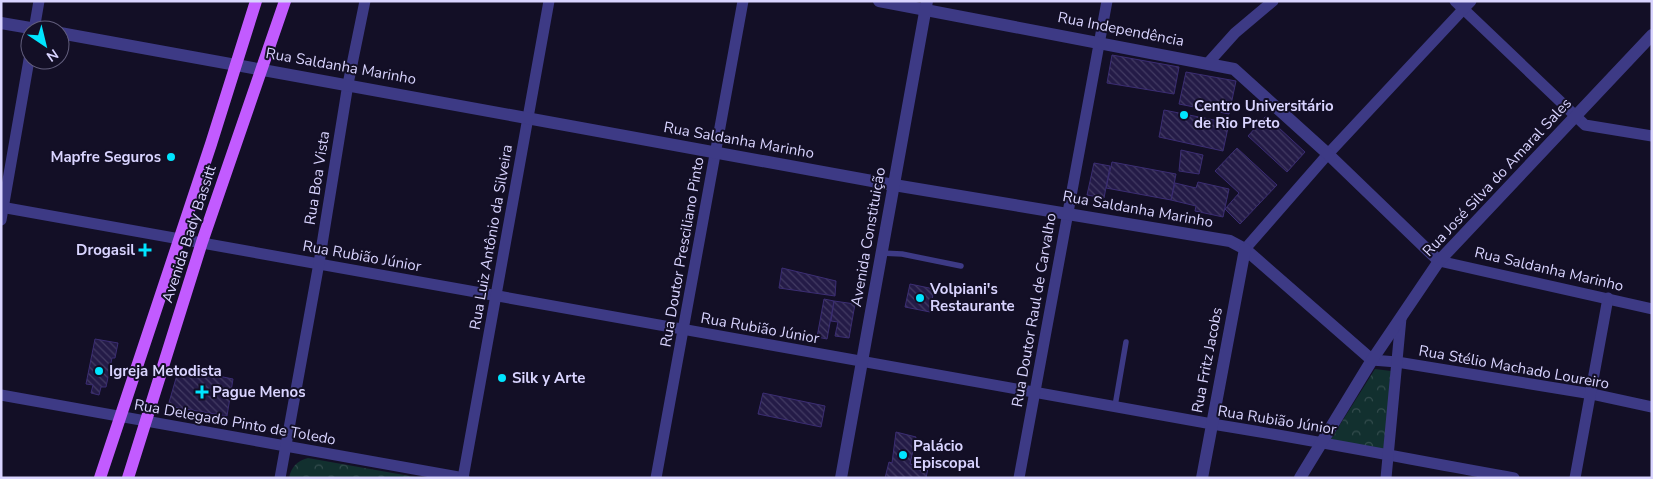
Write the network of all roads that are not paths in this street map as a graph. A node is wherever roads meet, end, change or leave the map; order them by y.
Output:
1 (39, 1) edge
2 (256, 1) edge
3 (285, 1) edge
4 (365, 1) edge
5 (549, 1) edge
6 (742, 1) edge
7 (879, 1) edge
8 (1107, 1) edge
9 (1273, 1) edge
10 (1463, 4) edge
11 (926, 5) edge
12 (38, 20) edge
13 (1, 23) edge
14 (20, 27) edge
15 (70, 35) edge
16 (1652, 35) edge
17 (1100, 42) junction
18 (1209, 62) junction
19 (235, 63) junction
20 (264, 69) junction
21 (27, 70) edge
22 (348, 84) junction
23 (1574, 116) junction
24 (528, 117) junction
25 (1652, 136) edge
26 (715, 152) junction
27 (1328, 154) junction
28 (894, 185) junction
29 (2, 207) edge
30 (1068, 213) junction
31 (1, 220) edge
32 (178, 239) junction
33 (202, 242) junction
34 (1245, 249) junction
35 (881, 253) junction
36 (1439, 261) junction
37 (319, 263) junction
38 (961, 266) dead end
39 (496, 295) junction
40 (1608, 298) junction
41 (1652, 309) edge
42 (1401, 318) junction
43 (683, 329) junction
44 (1126, 342) dead end
45 (1372, 360) junction
46 (862, 361) junction
47 (1397, 362) junction
48 (1034, 392) junction
49 (1592, 394) junction
50 (1, 395) edge
51 (1115, 406) junction
52 (1652, 407) edge
53 (119, 416) junction
54 (146, 421) junction
55 (1212, 424) junction
56 (1322, 441) junction
57 (285, 447) junction
58 (1390, 456) junction
59 (100, 478) edge
60 (128, 478) edge
61 (280, 478) edge
62 (463, 478) edge
63 (656, 478) edge
64 (841, 478) edge
65 (1019, 478) edge
66 (1202, 478) edge
67 (1300, 478) edge
68 (1386, 478) edge
69 (1514, 478) edge
70 (1575, 478) edge

1 - 12 street
2 - 19 main road, Avenida Bady Bassitt
3 - 20 main road, Avenida Bady Bassitt
4 - 22 street, Rua Boa Vista
5 - 24 street, Rua Luiz Antônio da Silveira
6 - 26 street, Rua Doutor Presciliano Pinto
7 - 11 street, Rua Independência
8 - 17 street, Rua Doutor Raul de Carvalho
9 - 18 street
10 - 23 street
10 - 27 street
11 - 17 street, Rua Independência
11 - 28 street, Avenida Constituição
13 - 14 street
15 - 19 street, Rua Saldanha Marinho
16 - 23 street, Rua José Silva do Amaral Sales
17 - 18 street, Rua Independência
17 - 30 street, Rua Doutor Raul de Carvalho
18 - 27 street, Rua Independência
19 - 20 street, Rua Saldanha Marinho
19 - 32 main road, Avenida Bady Bassitt
20 - 22 street, Rua Saldanha Marinho
20 - 33 main road, Avenida Bady Bassitt
21 - 29 street
22 - 24 street, Rua Saldanha Marinho
22 - 37 street, Rua Boa Vista
23 - 25 street
23 - 36 street, Rua José Silva do Amaral Sales
24 - 26 street, Rua Saldanha Marinho
24 - 39 street, Rua Luiz Antônio da Silveira
26 - 28 street, Rua Saldanha Marinho
26 - 43 street, Rua Doutor Presciliano Pinto
27 - 34 street
27 - 36 street, Rua Independência
28 - 30 street, Rua Saldanha Marinho
28 - 35 street, Avenida Constituição
29 - 31 street
29 - 32 street, Rua Rubião Júnior
30 - 34 street, Rua Saldanha Marinho
30 - 48 street, Rua Doutor Raul de Carvalho
32 - 33 street, Rua Rubião Júnior
32 - 53 main road, Avenida Bady Bassitt
33 - 37 street, Rua Rubião Júnior
33 - 54 main road, Avenida Bady Bassitt
34 - 45 street, Rua Saldanha Marinho
34 - 55 street, Rua Fritz Jacobs
35 - 38 lane
35 - 46 street, Avenida Constituição
36 - 40 street, Rua Saldanha Marinho
36 - 42 street, Rua José Silva do Amaral Sales
37 - 39 street, Rua Rubião Júnior
37 - 57 street, Rua Boa Vista
39 - 43 street, Rua Rubião Júnior
39 - 62 street, Rua Luiz Antônio da Silveira
40 - 41 street, Rua Saldanha Marinho
40 - 49 street
42 - 45 street, Rua José Silva do Amaral Sales
42 - 47 street
43 - 46 street, Rua Rubião Júnior
43 - 63 street, Rua Doutor Presciliano Pinto
44 - 51 lane
45 - 47 street, Rua Stélio Machado Loureiro
45 - 56 street, Rua José Silva do Amaral Sales
46 - 48 street, Rua Rubião Júnior
46 - 64 street, Avenida Constituição
47 - 49 street, Rua Stélio Machado Loureiro
47 - 58 street
48 - 51 street, Rua Rubião Júnior
48 - 65 street, Rua Doutor Raul de Carvalho
49 - 52 street, Rua Stélio Machado Loureiro
49 - 70 street
50 - 53 street, Rua Delegado Pinto de Toledo
51 - 55 street, Rua Rubião Júnior
53 - 54 street, Rua Delegado Pinto de Toledo
53 - 59 main road, Avenida Bady Bassitt
54 - 57 street, Rua Delegado Pinto de Toledo
54 - 60 main road, Avenida Bady Bassitt
55 - 56 street, Rua Rubião Júnior
55 - 66 street, Rua Fritz Jacobs
56 - 58 street, Rua Rubião Júnior
56 - 67 street, Rua José Silva do Amaral Sales
57 - 61 street, Rua Boa Vista
57 - 62 street, Rua Delegado Pinto de Toledo
58 - 68 street
58 - 69 street, Rua Rubião Júnior

